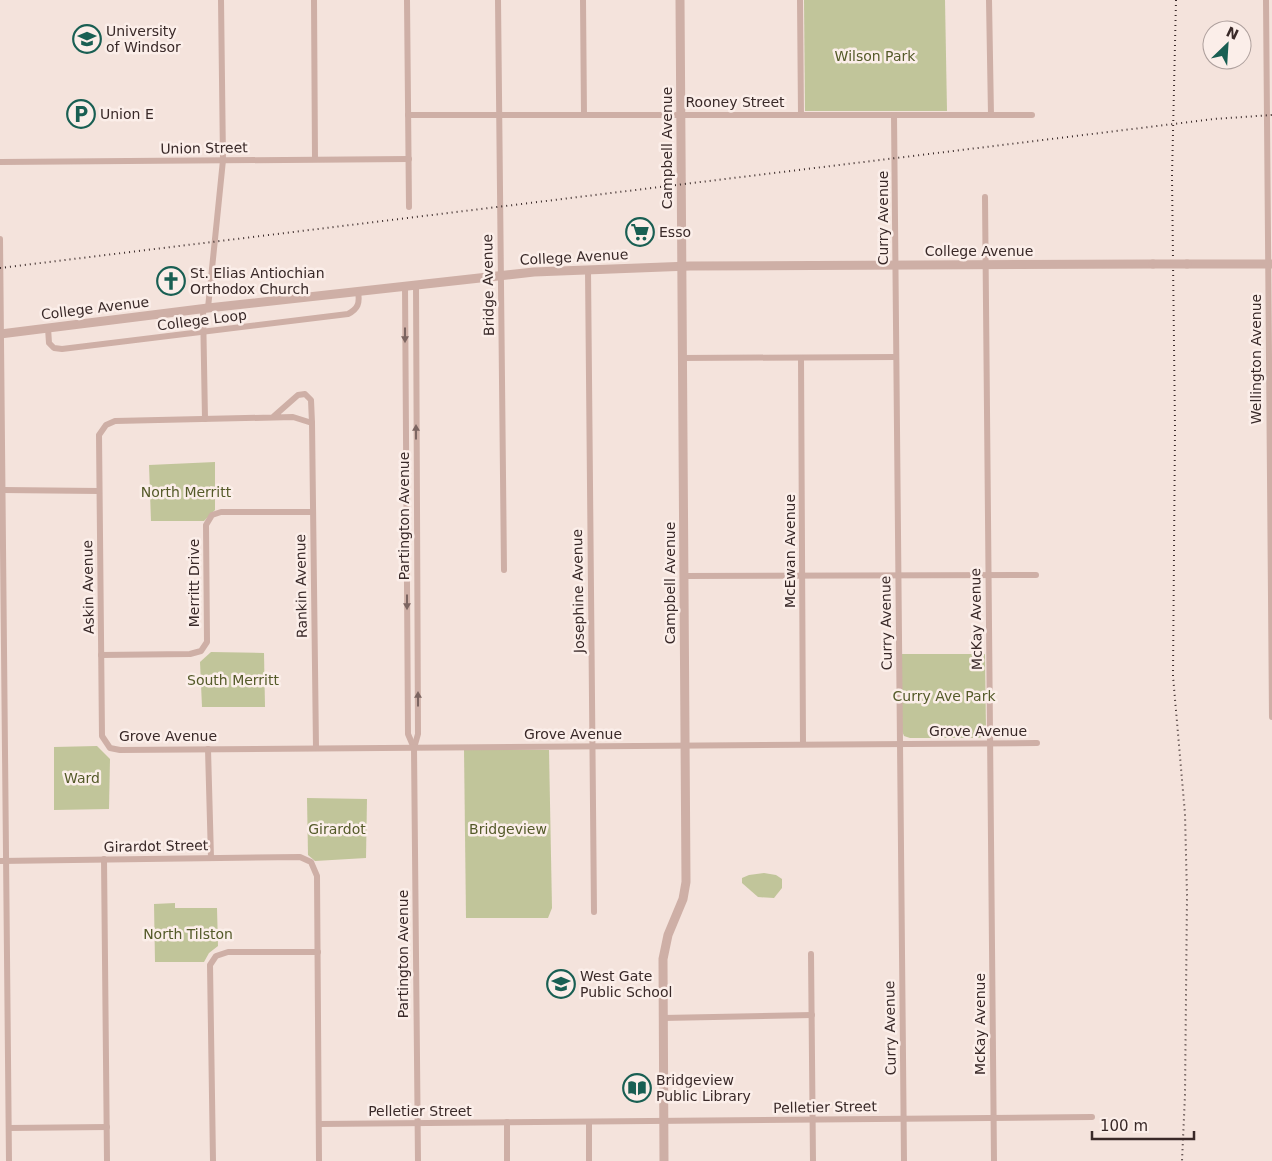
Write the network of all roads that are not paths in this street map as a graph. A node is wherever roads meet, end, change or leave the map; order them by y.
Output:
1 (222, 0) edge
2 (314, 0) edge
3 (407, 0) edge
4 (498, 0) edge
5 (583, 0) edge
6 (680, 0) edge
7 (800, 0) edge
8 (989, 0) edge
9 (1266, 0) edge
10 (1269, 64) edge
11 (408, 115) junction
12 (499, 115) junction
13 (584, 115) junction
14 (681, 115) junction
15 (801, 115) junction
16 (894, 115) junction
17 (991, 115) junction
18 (1032, 115) dead end
19 (409, 158) junction
20 (315, 159) junction
21 (223, 160) junction
22 (0, 162) edge
23 (985, 197) dead end
24 (409, 207) dead end
25 (0, 239) edge
26 (1270, 264) edge
27 (895, 265) junction
28 (986, 265) junction
29 (682, 266) junction
30 (588, 270) junction
31 (501, 275) junction
32 (416, 284) junction
33 (405, 286) junction
34 (358, 292) junction
35 (206, 308) junction
36 (48, 328) junction
37 (204, 332) junction
38 (0, 334) edge
39 (896, 357) junction
40 (682, 358) junction
41 (801, 358) junction
42 (273, 417) junction
43 (205, 419) junction
44 (312, 423) junction
45 (1271, 443) edge
46 (3, 490) junction
47 (100, 491) junction
48 (313, 512) junction
49 (504, 570) dead end
50 (988, 574) junction
51 (802, 575) junction
52 (898, 575) junction
53 (1036, 575) dead end
54 (684, 576) junction
55 (101, 656) junction
56 (1272, 718) edge
57 (990, 743) junction
58 (1037, 743) dead end
59 (803, 744) junction
60 (900, 744) junction
61 (685, 745) junction
62 (592, 746) junction
63 (110, 748) joint
64 (316, 748) junction
65 (414, 748) junction
66 (208, 749) junction
67 (211, 858) junction
68 (104, 859) junction
69 (3, 861) edge
70 (594, 912) dead end
71 (318, 952) junction
72 (811, 954) dead end
73 (812, 1015) junction
74 (663, 1018) junction
75 (1092, 1117) dead end
76 (993, 1118) junction
77 (904, 1119) junction
78 (812, 1120) junction
79 (664, 1121) junction
80 (507, 1122) junction
81 (589, 1122) junction
82 (417, 1123) junction
83 (319, 1124) junction
84 (9, 1128) junction
85 (106, 1128) junction
86 (9, 1161) edge
87 (107, 1161) edge
88 (213, 1161) edge
89 (319, 1161) edge
90 (418, 1161) edge
91 (508, 1161) edge
92 (589, 1161) edge
93 (664, 1161) edge
94 (813, 1161) edge
95 (904, 1161) edge
96 (994, 1161) edge

1 - 21 street
2 - 20 street
3 - 11 street
4 - 12 street, Bridge Avenue
5 - 13 street
6 - 14 street, Campbell Avenue
7 - 15 street
8 - 17 street
9 - 10 street, Wellington Avenue
10 - 26 street, Wellington Avenue
11 - 12 street, Rooney Street
11 - 19 street
12 - 13 street, Rooney Street
12 - 31 street, Bridge Avenue
13 - 14 street, Rooney Street
14 - 15 street, Rooney Street
14 - 29 street, Campbell Avenue
15 - 16 street, Rooney Street
16 - 17 street, Rooney Street
16 - 27 street, Curry Avenue
17 - 18 street, Rooney Street
19 - 20 street, Union Street
19 - 24 street
20 - 21 street, Union Street
21 - 22 street, Union Street
21 - 35 street
23 - 28 street, McKay Avenue
25 - 38 street
26 - 28 street, College Avenue, bridge
26 - 45 street, Wellington Avenue
27 - 28 street, College Avenue
27 - 29 street, College Avenue
27 - 39 street, Curry Avenue
28 - 50 street, McKay Avenue
29 - 30 street, College Avenue
29 - 40 street, Campbell Avenue
30 - 31 street, College Avenue
30 - 62 street, Josephine Avenue
31 - 32 street, College Avenue
31 - 49 street, Bridge Avenue
32 - 33 street, College Avenue
65 -> 32 street, Partington Avenue
33 - 34 street, College Avenue
33 -> 65 street, Partington Avenue
34 - 35 street, College Avenue
34 - 37 street, College Loop
35 - 36 street, College Avenue
35 - 37 street
36 - 37 street, College Loop
36 - 38 street, College Avenue
37 - 43 street
38 - 46 street
39 - 41 street
39 - 52 street, Curry Avenue
40 - 41 street
40 - 54 street, Campbell Avenue
41 - 51 street, McEwan Avenue
42 - 43 street
42 - 44 street
42 - 44 street, Rankin Avenue
43 - 47 street, Askin Avenue
44 - 48 street, Rankin Avenue
45 - 56 street, Wellington Avenue
46 - 47 street
46 - 69 street
47 - 55 street, Askin Avenue
48 - 55 street, Merritt Drive
48 - 64 street, Rankin Avenue
50 - 52 street
50 - 53 street
50 - 57 street, McKay Avenue
51 - 52 street
51 - 54 street
51 - 59 street, McEwan Avenue
52 - 60 street, Curry Avenue
54 - 61 street, Campbell Avenue
55 - 63 street, Askin Avenue
57 - 58 street, Grove Avenue
57 - 60 street, Grove Avenue
57 - 76 street, McKay Avenue
59 - 60 street, Grove Avenue
59 - 61 street, Grove Avenue
60 - 77 street, Curry Avenue
61 - 62 street, Grove Avenue
61 - 74 street, Campbell Avenue
62 - 65 street, Grove Avenue
62 - 70 street, Josephine Avenue
63 - 66 street, Grove Avenue
64 - 65 street, Grove Avenue
64 - 66 street, Grove Avenue
65 - 82 street, Partington Avenue
66 - 67 street
67 - 68 street, Girardot Street
67 - 71 street, Girardot Street
68 - 69 street, Girardot Street
68 - 85 street
69 - 84 street
71 - 83 street
71 - 88 street
72 - 73 street
73 - 74 street
73 - 78 street
74 - 79 street, Campbell Avenue
75 - 76 street, Pelletier Street
76 - 77 street, Pelletier Street
76 - 96 street, McKay Avenue
77 - 78 street, Pelletier Street
77 - 95 street, Curry Avenue
78 - 79 street, Pelletier Street
78 - 94 street
79 - 81 street, Pelletier Street
79 - 93 street, Campbell Avenue
80 - 81 street, Pelletier Street
80 - 82 street, Pelletier Street
80 - 91 street
81 - 92 street
82 - 83 street, Pelletier Street
82 - 90 street, Partington Avenue
83 - 89 street
84 - 85 street
84 - 86 street
85 - 87 street

